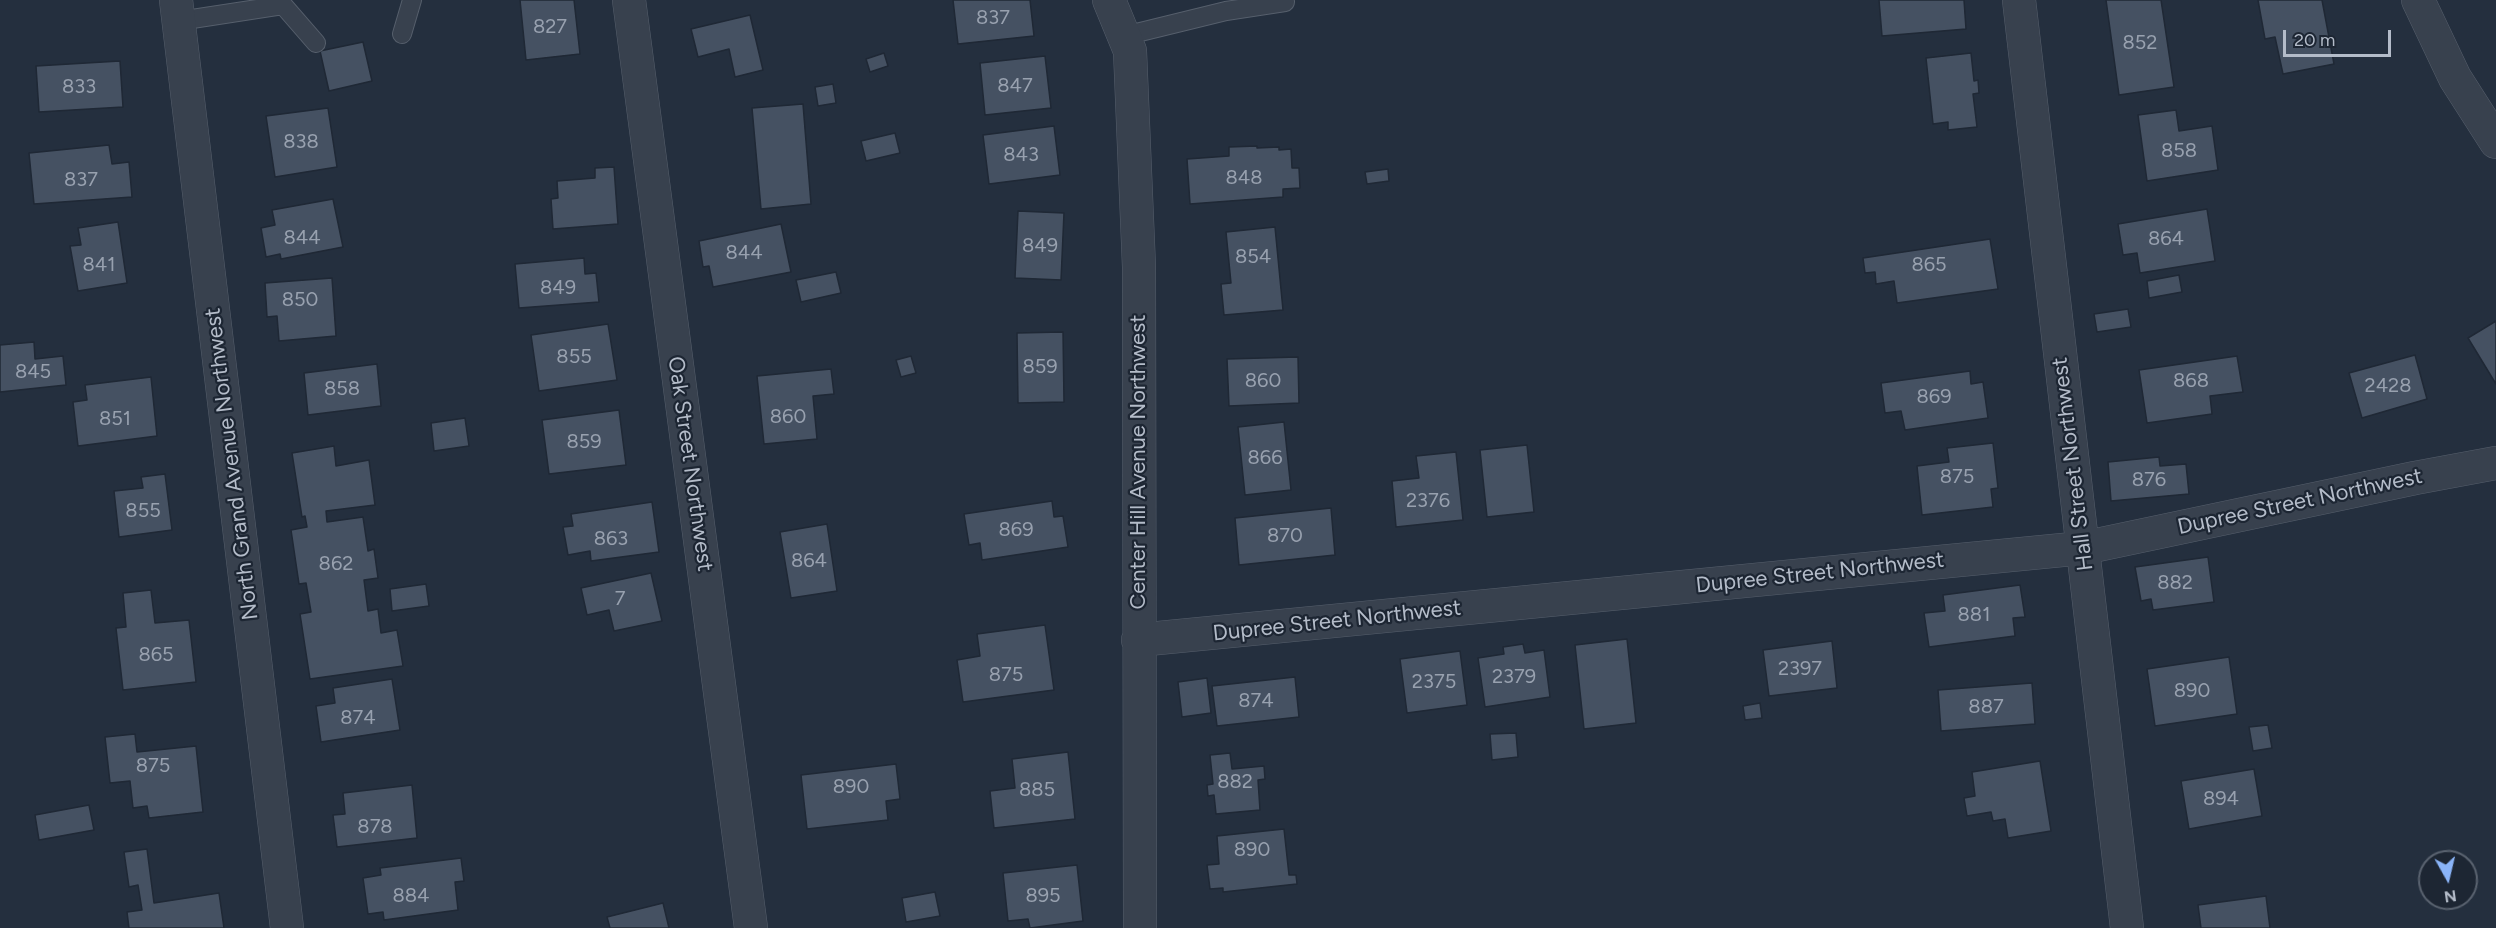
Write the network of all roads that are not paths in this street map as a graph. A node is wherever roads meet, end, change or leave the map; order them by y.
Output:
1 (412, 0) edge
2 (629, 0) edge
3 (1109, 0) edge
4 (2019, 0) edge
5 (2418, 0) edge
6 (1285, 2) dead end
7 (178, 10) edge
8 (402, 34) dead end
9 (1124, 36) junction
10 (316, 43) dead end
11 (2496, 142) edge
12 (2496, 463) edge
13 (2083, 548) junction
14 (1138, 640) junction
15 (287, 928) edge
16 (751, 928) edge
17 (1140, 928) edge
18 (2127, 928) edge

1 - 8 lane
2 - 16 street, Oak Street Northwest
3 - 9 street, Center Hill Avenue Northwest
4 - 13 street, Hall Street Northwest
5 - 11 street
6 - 9 lane
7 - 10 lane
7 - 15 street, North Grand Avenue Northwest
9 - 14 street, Center Hill Avenue Northwest
12 - 13 street, Dupree Street Northwest
13 - 14 street, Dupree Street Northwest
13 - 18 street, Hall Street Northwest
14 - 17 street, Center Hill Avenue Northwest

